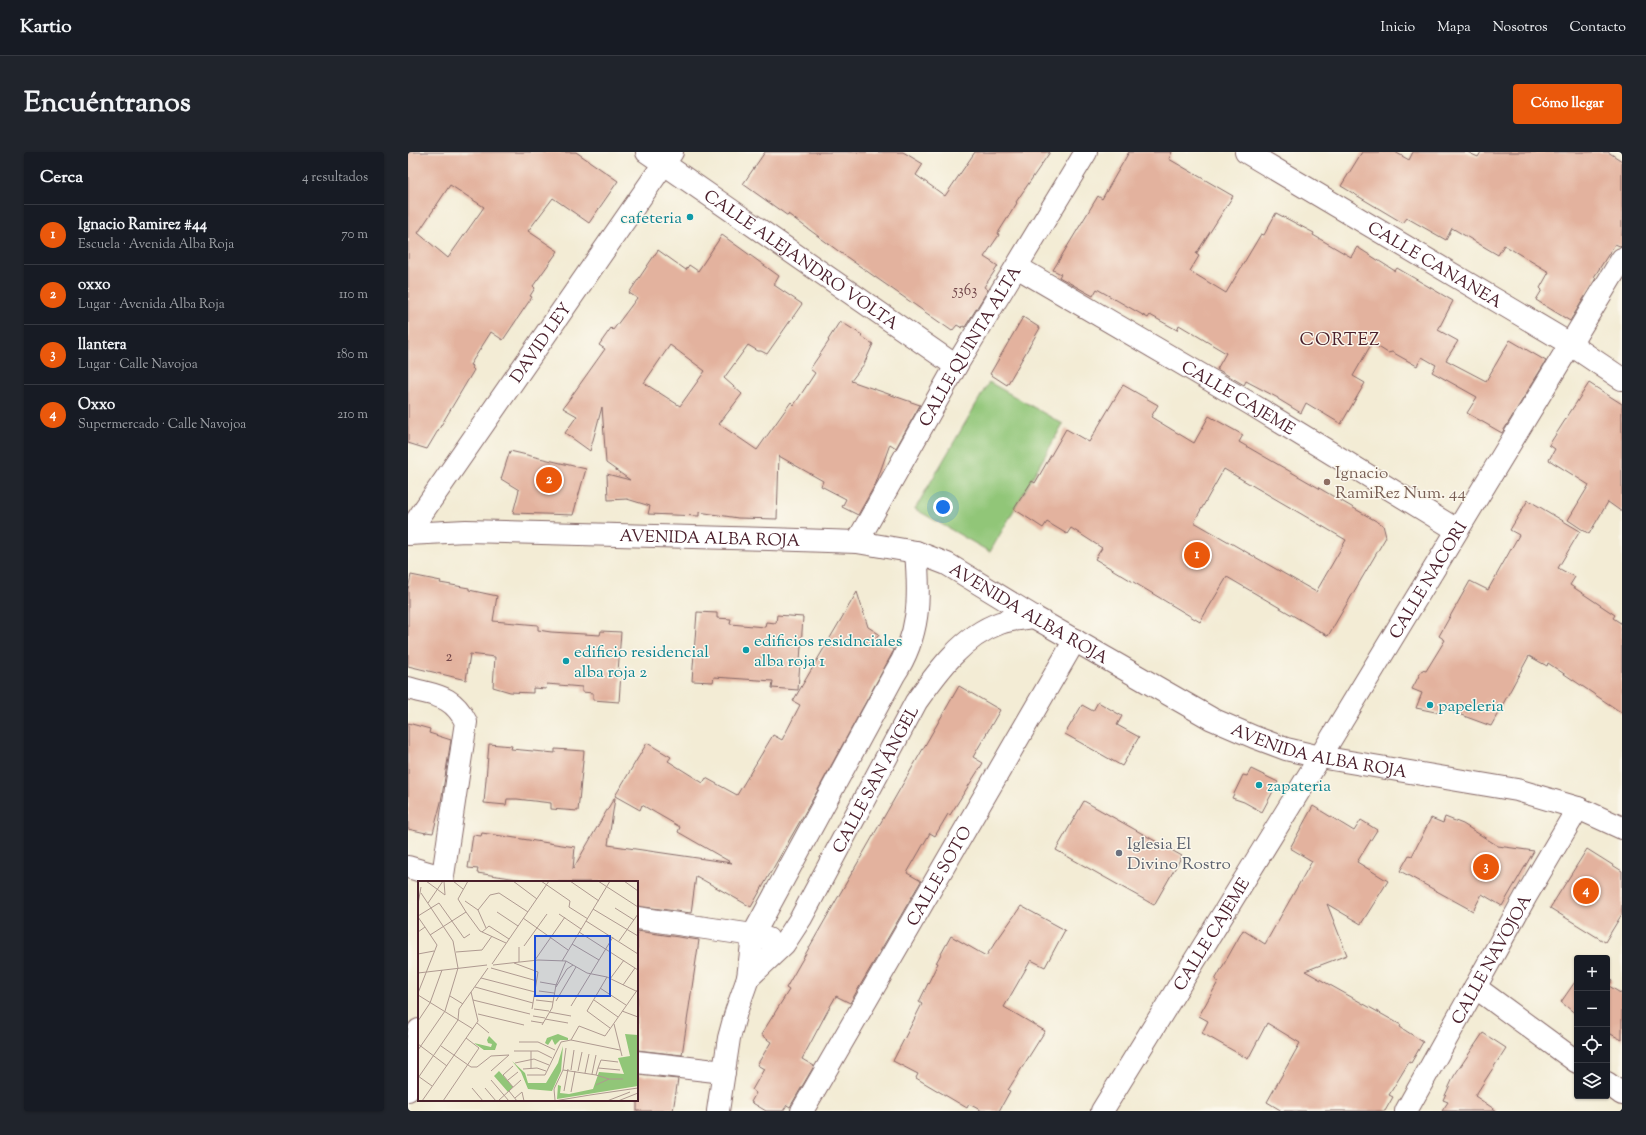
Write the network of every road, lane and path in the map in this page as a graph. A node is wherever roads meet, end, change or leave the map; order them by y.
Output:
1 (1086, 152) edge
2 (1246, 152) edge
3 (661, 156) edge
4 (1622, 259) edge
5 (1017, 267) junction
6 (1570, 344) junction
7 (956, 366) junction
8 (1622, 379) edge
9 (1457, 530) junction
10 (408, 534) edge
11 (857, 542) junction
12 (916, 552) junction
13 (1034, 617) junction
14 (1075, 640) junction
15 (408, 688) edge
16 (1320, 757) junction
17 (1578, 808) junction
18 (1622, 828) edge
19 (408, 867) edge
20 (442, 879) edge
21 (638, 918) edge
22 (753, 935) junction
23 (784, 944) junction
24 (748, 978) junction
25 (1475, 987) junction
26 (418, 1033) edge
27 (412, 1050) edge
28 (1574, 1060) edge
29 (638, 1062) edge
30 (724, 1072) junction
31 (1610, 1086) edge
32 (408, 1090) edge
33 (1622, 1094) edge
34 (718, 1111) edge
35 (802, 1111) edge
36 (1102, 1111) edge
37 (1406, 1111) edge

1 - 5 street, CALLE QUINTA ALTA
2 - 6 street, CALLE CANANEA
3 - 7 street, CALLE ALEJANDRO VOLTA
3 - 10 street, DAVID LEY
4 - 6 street, CALLE NACORI
5 - 7 street, CALLE QUINTA ALTA
5 - 9 street, CALLE CAJEME
6 - 8 street, CALLE CANANEA
6 - 9 street, CALLE NACORI
7 - 11 street, CALLE QUINTA ALTA
9 - 16 street, CALLE NACORI
10 - 11 street, AVENIDA ALBA ROJA
11 - 12 street, AVENIDA ALBA ROJA
12 - 13 street, AVENIDA ALBA ROJA
12 - 22 street, CALLE SAN ÁNGEL
13 - 14 street, AVENIDA ALBA ROJA
13 - 23 street, CALLE SAN ÁNGEL
14 - 16 street, AVENIDA ALBA ROJA
14 - 35 street, CALLE SOTO
15 - 20 street
16 - 17 street, AVENIDA ALBA ROJA
16 - 36 street, CALLE CAJEME
17 - 18 street, AVENIDA ALBA ROJA
17 - 25 street, CALLE NAVOJOA
19 - 20 street
21 - 22 street
22 - 23 street
22 - 24 street, CALLE SAN ÁNGEL
23 - 24 street, CALLE SAN ÁNGEL
24 - 30 street, CALLE SAN ÁNGEL
25 - 28 street
25 - 37 street, CALLE NAVOJOA
26 - 27 street
27 - 32 street
29 - 30 street
30 - 34 street, CALLE SAN ÁNGEL
31 - 33 street

